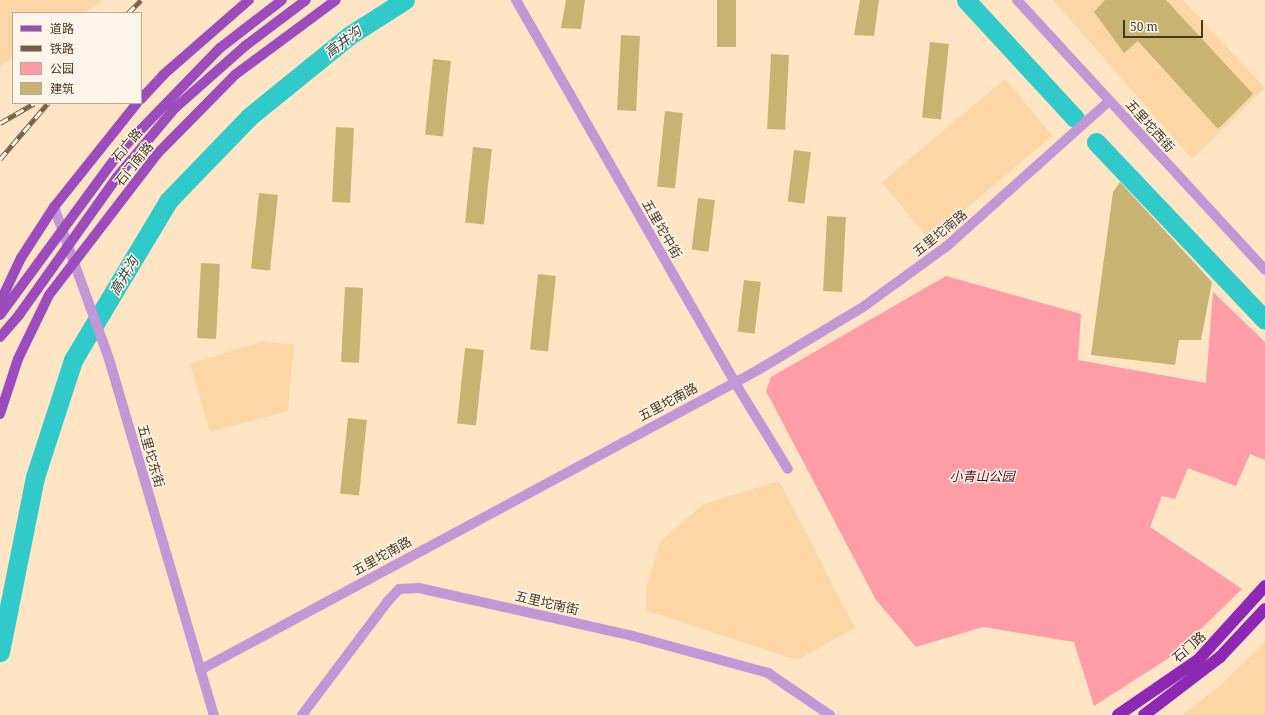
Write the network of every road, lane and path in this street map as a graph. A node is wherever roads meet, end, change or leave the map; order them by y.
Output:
1 (249, 0) edge
2 (282, 0) edge
3 (306, 0) edge
4 (336, 0) edge
5 (516, 0) edge
6 (1017, 0) edge
7 (142, 98) edge
8 (1109, 101) junction
9 (136, 104) edge
10 (54, 207) junction
11 (74, 262) junction
12 (1265, 270) edge
13 (0, 302) edge
14 (0, 315) edge
15 (0, 337) edge
16 (734, 381) junction
17 (0, 414) edge
18 (788, 469) dead end
19 (1265, 586) edge
20 (1265, 609) edge
21 (200, 670) junction
22 (214, 715) edge
23 (302, 715) edge
24 (830, 715) edge
25 (1118, 715) edge
26 (1144, 715) edge

1 - 7 main road
2 - 14 main road, 石广路, bridge
3 - 15 main road, 石广路, bridge
4 - 11 main road, 石门南路
5 - 16 street, 五里坨中街
6 - 8 street, 五里坨西街
8 - 12 street, 五里坨西街
8 - 16 street, 五里坨南路
9 - 10 main road
10 - 11 street, 五里坨东街
10 - 13 main road
11 - 17 main road, 石门南路
11 - 21 street, 五里坨东街
16 - 18 street, 五里坨中街
16 - 21 street, 五里坨南路
19 - 25 highway, 石门路
20 - 26 highway
21 - 22 street, 五里坨东街
23 - 24 street, 五里坨南街

